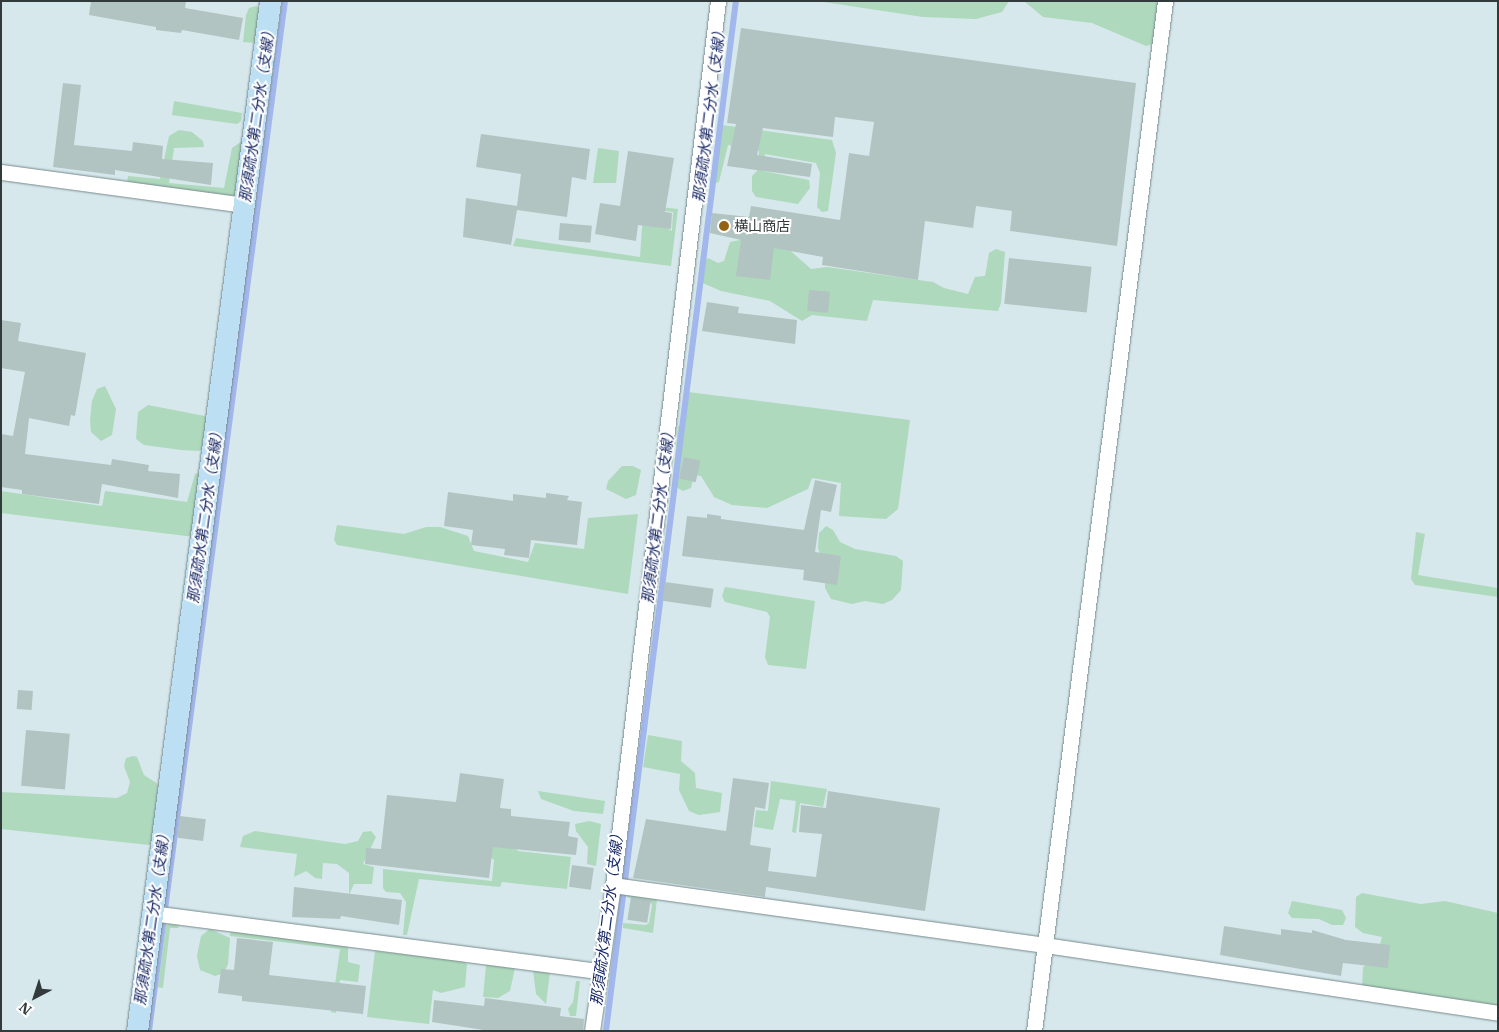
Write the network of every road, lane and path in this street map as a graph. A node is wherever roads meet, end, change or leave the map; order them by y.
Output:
1 (270, 1) edge
2 (718, 1) edge
3 (1165, 1) edge
4 (1, 172) edge
5 (245, 205) junction
6 (612, 885) junction
7 (151, 913) junction
8 (1045, 945) junction
9 (600, 971) junction
10 (1498, 1012) edge
11 (138, 1031) edge
12 (592, 1031) edge
13 (1034, 1031) edge

1 - 5 street
2 - 6 street
3 - 8 street
4 - 5 street
5 - 7 street
6 - 8 street
6 - 9 street
7 - 9 street
7 - 11 street
8 - 10 street
8 - 13 street
9 - 12 street

